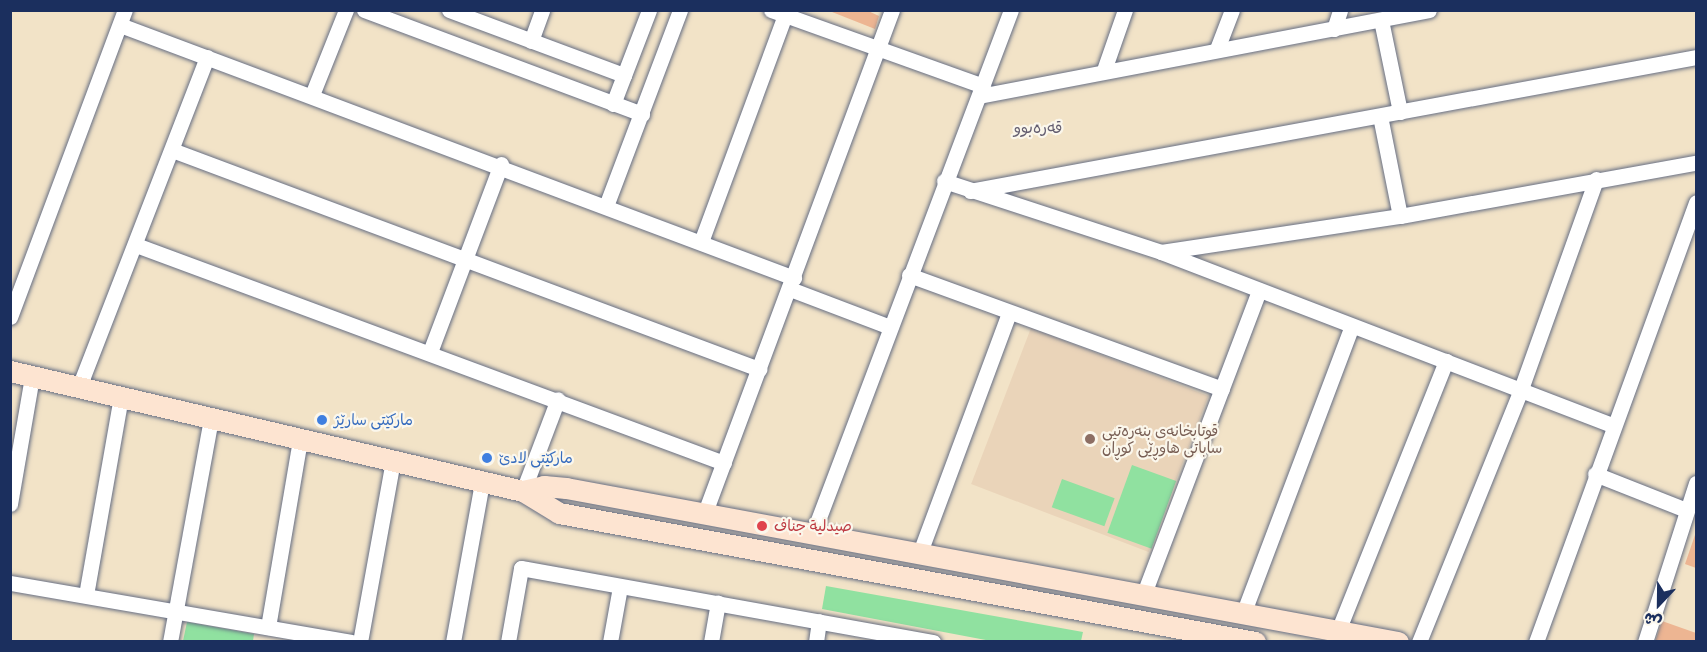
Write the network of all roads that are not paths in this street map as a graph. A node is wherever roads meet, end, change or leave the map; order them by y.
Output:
1 (346, 10) edge
2 (363, 10) edge
3 (449, 10) edge
4 (542, 10) edge
5 (649, 10) edge
6 (680, 10) edge
7 (892, 10) edge
8 (1011, 10) edge
9 (1125, 10) edge
10 (1232, 10) edge
11 (1340, 10) edge
12 (1429, 10) edge
13 (781, 12) edge
14 (123, 18) edge
15 (1381, 20) junction
16 (1334, 29) junction
17 (531, 42) junction
18 (878, 48) junction
19 (1218, 49) junction
20 (207, 57) junction
21 (1696, 57) edge
22 (1104, 70) junction
23 (624, 75) junction
24 (980, 91) junction
25 (312, 95) junction
26 (613, 104) junction
27 (1400, 112) junction
28 (642, 114) junction
29 (1380, 116) junction
30 (172, 150) junction
31 (1696, 163) edge
32 (501, 165) junction
33 (1596, 179) junction
34 (944, 181) junction
35 (970, 191) junction
36 (1696, 202) edge
37 (606, 206) junction
38 (1400, 216) junction
39 (1691, 232) edge
40 (701, 242) junction
41 (136, 245) junction
42 (1161, 252) junction
43 (465, 258) junction
44 (909, 275) junction
45 (792, 283) junction
46 (1259, 290) junction
47 (1010, 313) junction
48 (10, 317) edge
49 (1352, 326) junction
50 (890, 327) junction
51 (430, 352) junction
52 (1446, 361) junction
53 (759, 369) junction
54 (10, 371) edge
55 (32, 376) junction
56 (80, 387) junction
57 (1222, 389) junction
58 (1521, 389) junction
59 (121, 397) junction
60 (558, 399) junction
61 (211, 418) junction
62 (1612, 425) junction
63 (300, 439) junction
64 (393, 461) junction
65 (724, 463) junction
66 (1595, 474) junction
67 (482, 482) junction
68 (1696, 483) edge
69 (12, 484) edge
70 (523, 491) junction
71 (10, 504) edge
72 (1686, 510) junction
73 (704, 515) junction
74 (812, 536) junction
75 (919, 555) junction
76 (10, 583) edge
77 (620, 587) junction
78 (1097, 588) junction
79 (86, 595) junction
80 (1143, 596) junction
81 (718, 603) junction
82 (176, 611) junction
83 (1094, 613) junction
84 (1243, 614) junction
85 (819, 621) junction
86 (268, 627) junction
87 (1338, 631) junction
88 (916, 640) edge
89 (170, 642) edge
90 (351, 642) edge
91 (360, 642) edge
92 (453, 642) edge
93 (508, 642) edge
94 (610, 642) edge
95 (711, 642) edge
96 (816, 642) edge
97 (933, 642) edge
98 (1255, 642) edge
99 (1398, 642) edge
100 (1419, 642) edge
101 (1536, 642) edge
102 (1645, 642) edge

1 - 25 street
2 - 26 street
3 - 17 street
4 - 17 street
5 - 23 street
6 - 28 street
7 - 18 street
8 - 24 street
9 - 22 street
10 - 19 street
11 - 16 street
12 - 15 street
13 - 18 street
13 - 40 street
14 - 20 street
14 - 48 street
15 - 16 street
15 - 27 street
16 - 19 street
17 - 23 street
18 - 24 street
18 - 45 street
19 - 22 street
20 - 25 street
20 - 30 street
21 - 27 street
22 - 24 street
23 - 26 street
24 - 34 street
25 - 32 street
26 - 28 street
27 - 29 street
28 - 37 street
29 - 35 street
29 - 38 street
30 - 41 street
30 - 43 street
31 - 33 street
32 - 37 street
32 - 43 street
33 - 38 street
33 - 58 street
34 - 35 street
34 - 44 street
35 - 42 street
36 - 39 street
37 - 40 street
38 - 42 street
39 - 62 street
40 - 45 street
41 - 51 street
41 - 56 street
42 - 46 street
43 - 51 street
43 - 53 street
44 - 47 street
44 - 50 street
45 - 50 street
45 - 53 street
46 - 49 street
46 - 57 street
47 - 57 street
47 - 75 street
49 - 52 street
49 - 84 street
50 - 74 street
51 - 60 street
52 - 58 street
52 - 87 street
53 - 65 street
54 - 55 street
55 - 56 street
55 - 69 street
56 - 59 street
57 - 80 street
58 - 62 street
58 - 100 street
59 - 61 street
59 - 79 street
60 - 65 street
60 - 70 street
61 - 63 street
61 - 82 street
62 - 66 street
63 - 64 street
63 - 86 street
64 - 67 street
64 - 91 street
65 - 73 street
66 - 72 street
66 - 101 street
67 - 70 street
67 - 92 street
68 - 72 street
69 - 71 street
70 - 73 street
70 - 83 street
72 - 102 street
73 - 74 street
74 - 75 street
75 - 78 street
76 - 79 street
77 - 81 street
77 - 93 street
77 - 94 street
78 - 80 street
78 - 83 street
79 - 82 street
80 - 84 street
81 - 85 street
81 - 95 street
82 - 86 street
82 - 89 street
83 - 98 street
84 - 87 street
85 - 88 street
85 - 96 street
86 - 90 street
87 - 99 street
88 - 97 street

